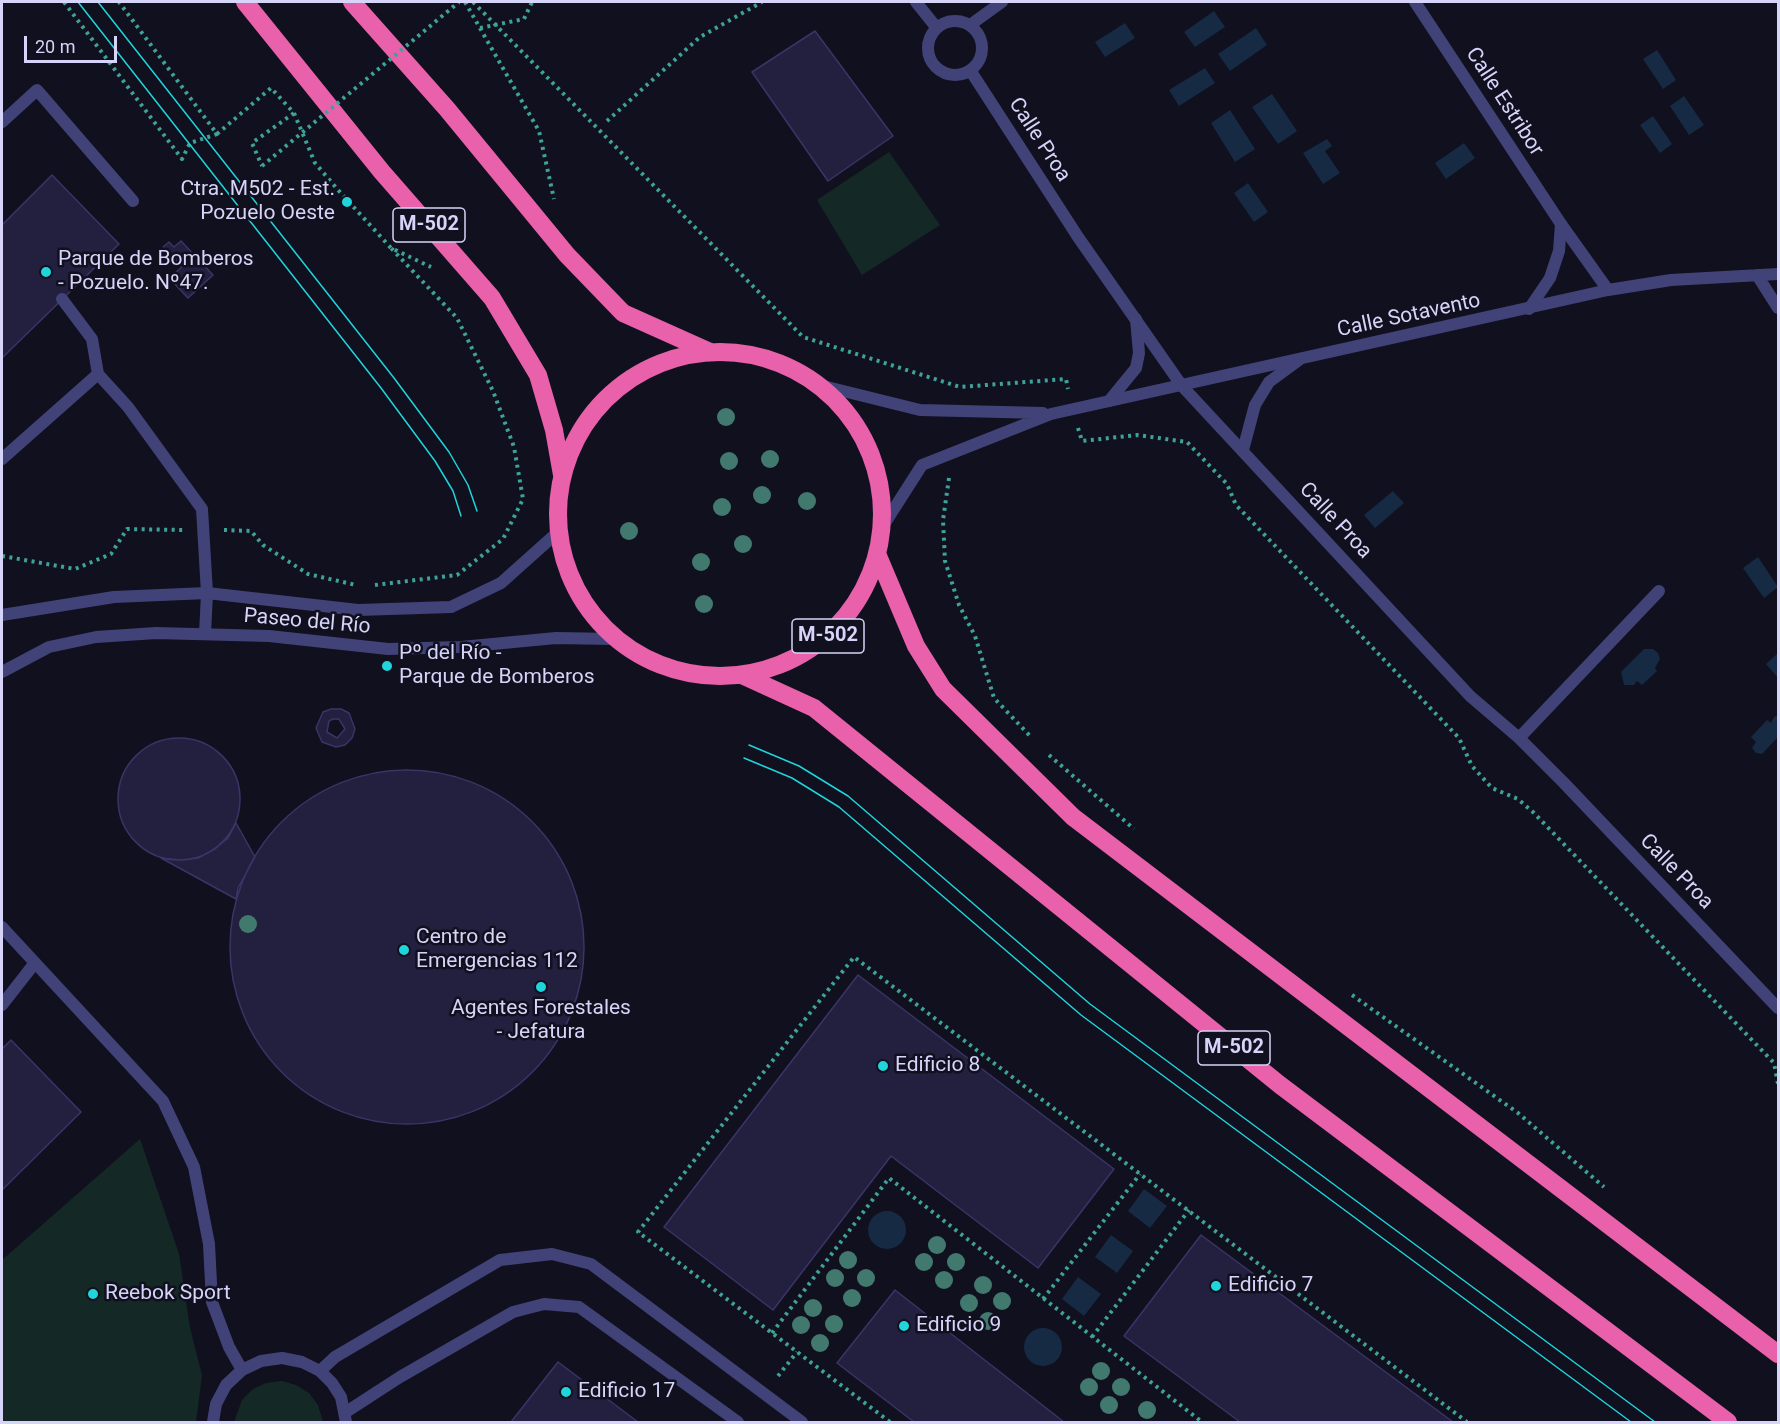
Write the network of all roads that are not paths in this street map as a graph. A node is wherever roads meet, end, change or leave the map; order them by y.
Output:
1 (245, 2) edge
2 (352, 2) edge
3 (916, 2) edge
4 (1002, 2) edge
5 (1415, 2) edge
6 (970, 25) junction
7 (936, 27) junction
8 (970, 70) junction
9 (2, 122) edge
10 (133, 201) dead end
11 (1561, 224) junction
12 (1757, 274) junction
13 (1779, 274) edge
14 (1608, 290) junction
15 (62, 299) dead end
16 (1779, 308) edge
17 (1529, 309) junction
18 (1136, 319) junction
19 (710, 352) junction
20 (1299, 360) junction
21 (99, 374) junction
22 (819, 385) junction
23 (1182, 386) junction
24 (1108, 400) junction
25 (1051, 414) junction
26 (1243, 450) junction
27 (2, 459) edge
28 (562, 475) junction
29 (883, 525) junction
30 (558, 532) junction
31 (878, 556) junction
32 (1659, 591) dead end
33 (207, 593) junction
34 (2, 615) edge
35 (206, 634) junction
36 (615, 639) junction
37 (2, 672) edge
38 (742, 675) junction
39 (1519, 738) junction
40 (2, 927) edge
41 (34, 964) junction
42 (2, 1005) edge
43 (1779, 1008) edge
44 (1779, 1354) edge
45 (242, 1370) junction
46 (320, 1371) junction
47 (346, 1417) edge
48 (213, 1422) edge
49 (738, 1422) edge
50 (802, 1422) edge
51 (1728, 1422) edge

1 - 28 highway, M-502
2 - 19 highway, M-502
3 - 7 street
4 - 6 street
5 - 11 street, Calle Estribor
6 - 7 street
6 - 8 street
7 - 8 street
8 - 18 street, Calle Proa
9 - 10 street
11 - 14 street, Calle Estribor
11 - 17 street
12 - 13 street, Calle Sotavento
12 - 14 street, Calle Sotavento
12 - 16 street
14 - 17 street, Calle Sotavento
15 - 21 street
17 - 20 street, Calle Sotavento
18 - 23 street, Calle Proa
18 - 24 street
19 - 22 highway, M-502
19 - 28 highway, M-502
20 - 23 street, Calle Sotavento
20 - 26 street
21 - 27 street
21 - 33 street
22 - 25 street, Calle Sotavento
22 - 29 highway, M-502
23 - 24 street, Calle Sotavento
23 - 26 street, Calle Proa
24 - 25 street, Calle Sotavento
25 - 29 street, Calle Sotavento
26 - 39 street, Calle Proa
28 - 30 highway, M-502
29 - 31 highway, M-502
30 - 33 street, Paseo del Río
30 - 36 highway, M-502
31 - 38 highway, M-502
31 - 44 highway
32 - 39 street
33 - 34 street, Paseo del Río
33 - 35 street
35 - 36 street, Paseo del Río
35 - 37 street, Paseo del Río
36 - 38 highway, M-502
38 - 51 highway, M-502
39 - 43 street, Calle Proa
40 - 41 street
41 - 42 street
41 - 45 street
45 - 46 street
45 - 48 street
46 - 47 street
46 - 50 street
47 - 49 street

